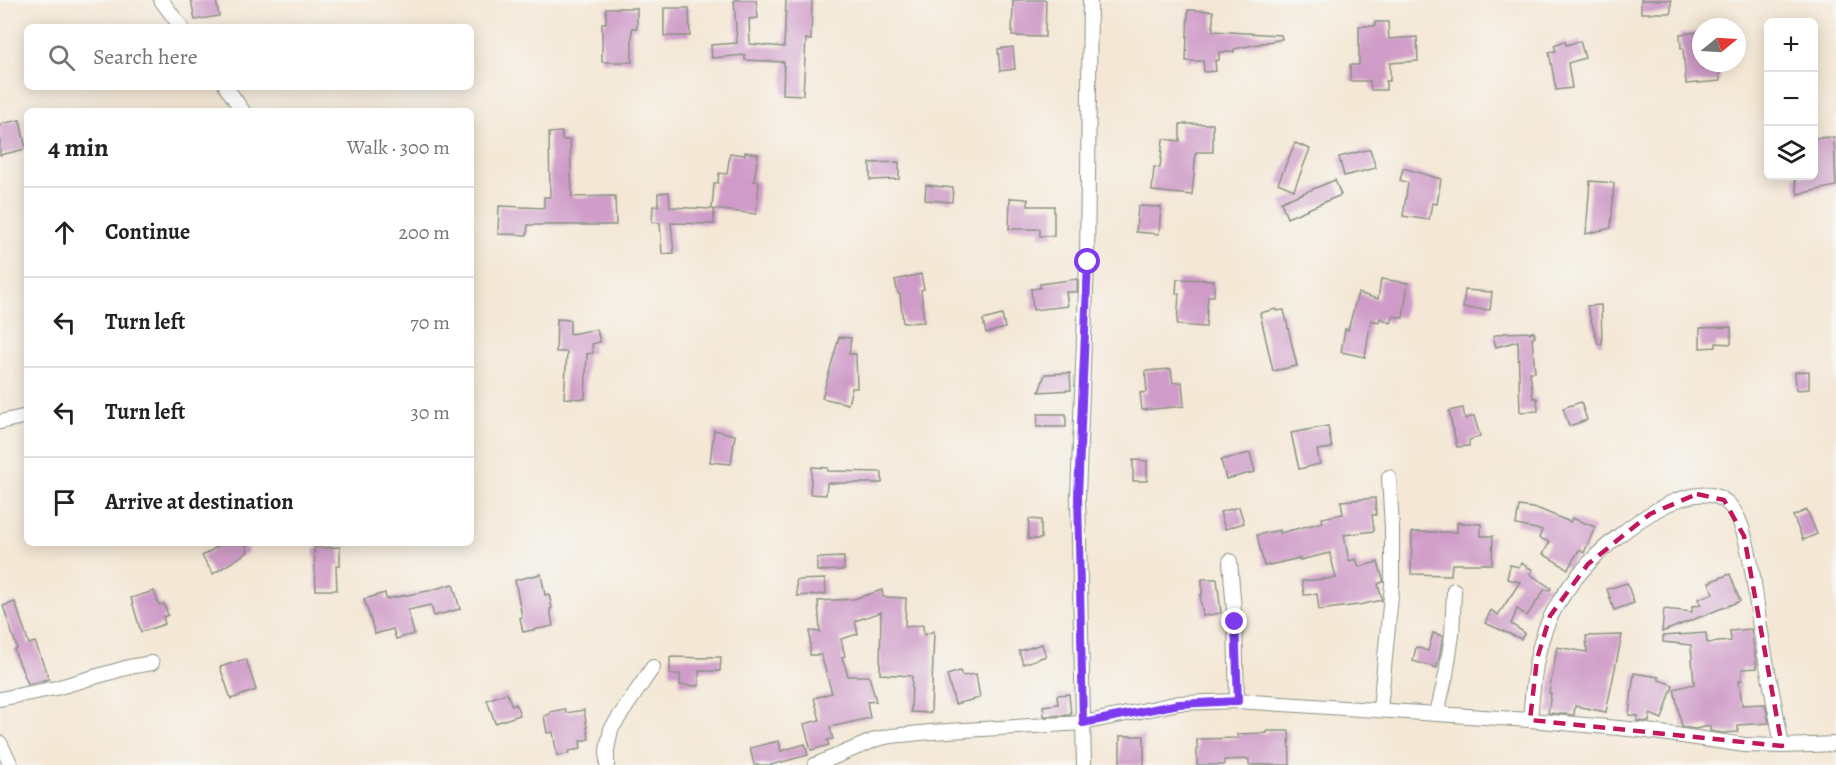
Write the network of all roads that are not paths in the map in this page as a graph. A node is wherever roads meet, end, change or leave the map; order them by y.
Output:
1 (161, 0) edge
2 (1090, 0) edge
3 (179, 24) edge
4 (228, 90) edge
5 (241, 108) edge
6 (24, 417) edge
7 (0, 422) edge
8 (1389, 477) dead end
9 (1230, 561) dead end
10 (1454, 590) dead end
11 (152, 663) dead end
12 (653, 667) dead end
13 (0, 699) edge
14 (1238, 701) junction
15 (1380, 709) junction
16 (1437, 713) junction
17 (1530, 720) junction
18 (1083, 723) junction
19 (0, 742) edge
20 (1836, 744) edge
21 (1782, 746) junction
22 (11, 765) edge
23 (607, 765) edge
24 (815, 765) edge
25 (1084, 765) edge

1 - 3 street
2 - 18 street
4 - 5 street
6 - 7 street
8 - 15 street
9 - 14 street
10 - 16 street
11 - 13 street
12 - 23 street
14 - 15 street
14 - 18 street
15 - 16 street
16 - 17 street
17 - 21 street
17 - 21 street
18 - 24 street
18 - 25 street
19 - 22 street
20 - 21 street

